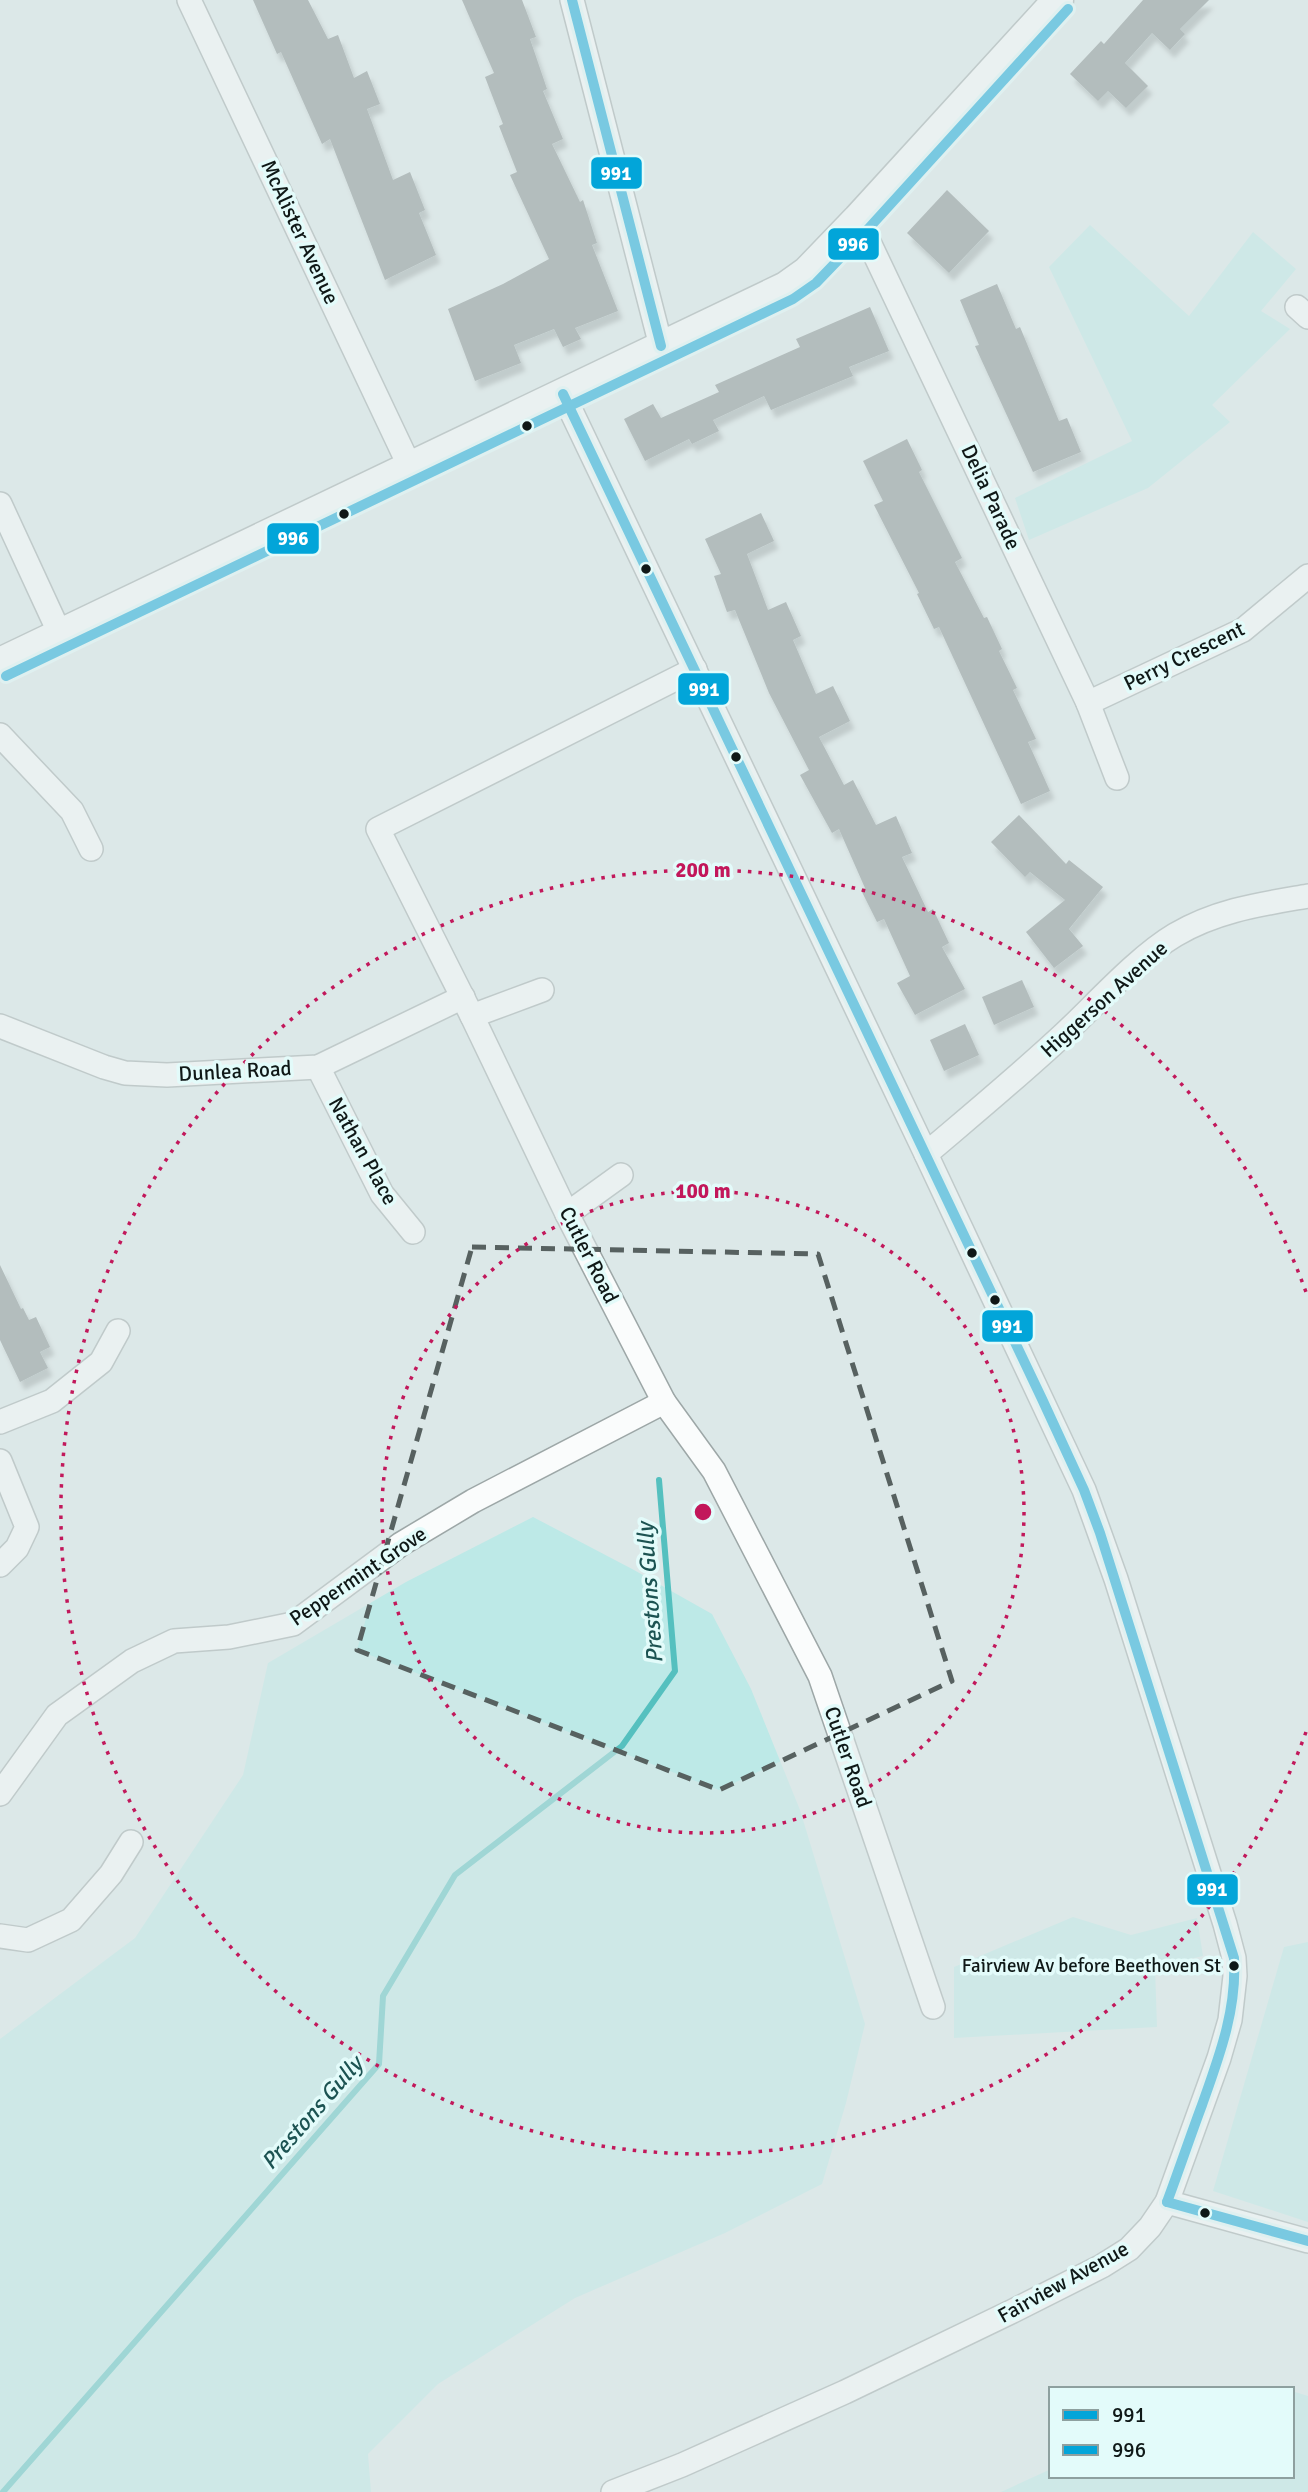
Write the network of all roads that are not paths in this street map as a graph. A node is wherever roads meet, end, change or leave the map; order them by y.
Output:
1 (189, 0) edge
2 (572, 0) edge
3 (1058, 0) edge
4 (858, 219) junction
5 (661, 346) junction
6 (563, 394) junction
7 (409, 465) junction
8 (0, 504) edge
9 (1308, 576) edge
10 (60, 634) junction
11 (0, 663) edge
12 (695, 669) junction
13 (1088, 703) junction
14 (0, 735) edge
15 (1117, 778) dead end
16 (91, 849) dead end
17 (1308, 896) edge
18 (542, 990) dead end
19 (468, 1007) junction
20 (0, 1026) edge
21 (318, 1067) junction
22 (926, 1154) junction
23 (621, 1174) dead end
24 (567, 1213) junction
25 (413, 1232) dead end
26 (118, 1331) dead end
27 (664, 1402) junction
28 (0, 1422) edge
29 (0, 1461) edge
30 (0, 1565) edge
31 (0, 1794) edge
32 (131, 1842) dead end
33 (0, 1936) edge
34 (933, 2007) dead end
35 (1167, 2202) junction
36 (1308, 2241) edge
37 (613, 2492) edge

1 - 7 street, McAlister Avenue
2 - 5 street
3 - 4 street
4 - 5 street
4 - 13 street, Delia Parade
5 - 6 street
6 - 7 street
6 - 12 street, Fairview Avenue
7 - 10 street
8 - 10 street
9 - 13 street, Perry Crescent
10 - 11 street
12 - 19 street, Cutler Road
12 - 22 street, Fairview Avenue
13 - 15 street, Delia Parade
14 - 16 street
17 - 22 street, Higgerson Avenue
18 - 19 street, Dunlea Road
19 - 21 street, Dunlea Road
19 - 24 street, Cutler Road
20 - 21 street, Dunlea Road
21 - 25 street, Nathan Place
22 - 35 street, Fairview Avenue
23 - 24 street
24 - 27 street, Cutler Road
26 - 28 street
27 - 31 street, Peppermint Grove
27 - 34 street, Cutler Road
29 - 30 street
32 - 33 street
35 - 36 street
35 - 37 street, Fairview Avenue

